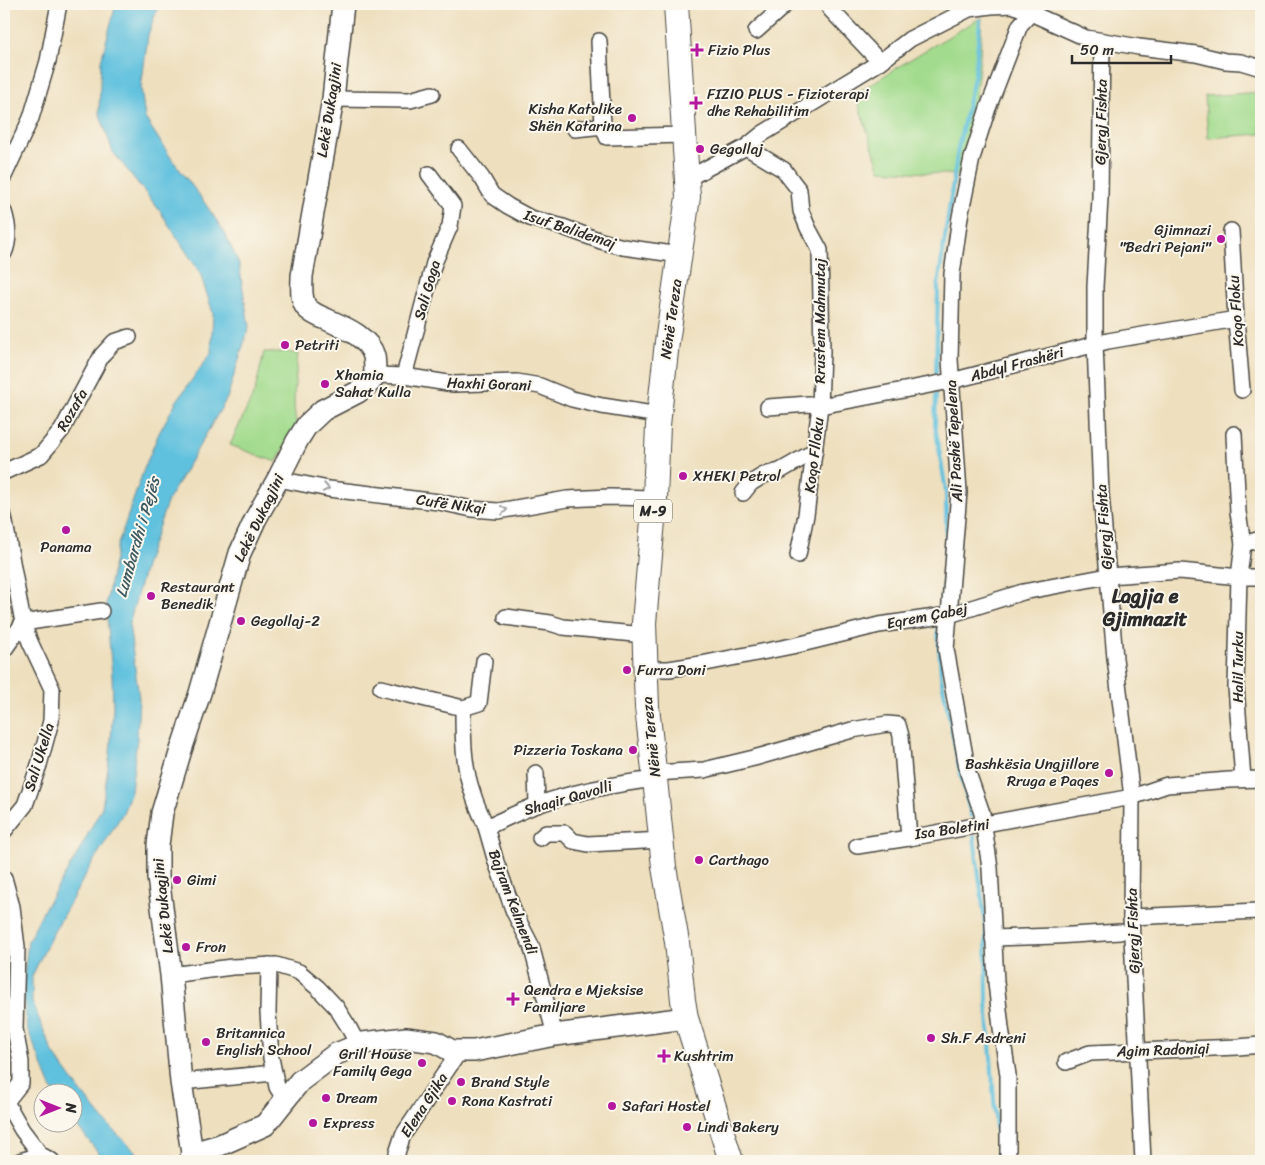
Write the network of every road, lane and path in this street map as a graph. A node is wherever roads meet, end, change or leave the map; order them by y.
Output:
1 (59, 4) edge
2 (343, 4) edge
3 (676, 4) edge
4 (786, 4) edge
5 (827, 4) edge
6 (1033, 8) edge
7 (756, 31) dead end
8 (599, 41) dead end
9 (1102, 41) junction
10 (880, 62) junction
11 (1261, 68) edge
12 (432, 94) dead end
13 (333, 99) junction
14 (603, 126) junction
15 (575, 129) dead end
16 (684, 135) junction
17 (746, 147) junction
18 (459, 149) dead end
19 (429, 174) dead end
20 (4, 176) edge
21 (687, 179) junction
22 (4, 212) edge
23 (1231, 231) dead end
24 (4, 253) edge
25 (680, 255) junction
26 (1236, 319) junction
27 (129, 337) dead end
28 (1095, 344) junction
29 (375, 375) junction
30 (404, 376) junction
31 (951, 381) junction
32 (1242, 390) dead end
33 (820, 406) junction
34 (768, 407) dead end
35 (659, 415) junction
36 (1234, 434) dead end
37 (815, 451) junction
38 (4, 472) edge
39 (278, 479) junction
40 (743, 493) dead end
41 (655, 498) junction
42 (4, 517) edge
43 (1261, 540) edge
44 (1243, 544) junction
45 (798, 555) dead end
46 (1108, 576) junction
47 (1239, 577) junction
48 (1261, 577) edge
49 (101, 611) dead end
50 (949, 615) junction
51 (506, 617) dead end
52 (23, 622) junction
53 (644, 635) junction
54 (4, 650) edge
55 (484, 662) dead end
56 (645, 669) junction
57 (381, 688) dead end
58 (463, 708) junction
59 (536, 773) dead end
60 (655, 776) junction
61 (1244, 779) junction
62 (1261, 779) edge
63 (1132, 797) junction
64 (537, 805) junction
65 (983, 824) junction
66 (486, 827) junction
67 (4, 831) edge
68 (540, 838) dead end
69 (909, 838) junction
70 (662, 840) junction
71 (857, 846) dead end
72 (4, 878) edge
73 (1260, 912) edge
74 (1131, 918) junction
75 (1120, 932) dead end
76 (993, 938) junction
77 (269, 965) junction
78 (171, 975) junction
79 (686, 1018) junction
80 (555, 1035) junction
81 (358, 1045) junction
82 (1261, 1045) edge
83 (1138, 1050) junction
84 (459, 1052) junction
85 (1066, 1062) dead end
86 (274, 1073) junction
87 (181, 1082) junction
88 (285, 1100) junction
89 (5, 1101) edge
90 (191, 1157) edge
91 (47, 1158) edge
92 (20, 1161) edge
93 (397, 1161) edge
94 (731, 1161) edge
95 (1008, 1161) edge
96 (1142, 1161) edge

1 - 20 street
2 - 13 street, Lekë Dukagjini
3 - 16 main road, Nënë Tereza / M-9
4 - 7 street
5 - 10 street
6 - 9 street
6 - 10 street
6 - 31 street, Ali Pashë Tepelena
8 - 14 street
9 - 11 street
9 - 28 street, Gjergj Fishta
10 - 17 street
12 - 13 street
13 - 29 street, Lekë Dukagjini
14 - 15 street
14 - 16 street
16 - 21 main road, Nënë Tereza / M-9
17 - 21 street
17 - 33 street, Rrustem Mahmutaj
18 - 25 street, Isuf Balidemaj
19 - 30 street, Sali Goga
21 - 25 main road, Nënë Tereza / M-9
22 - 24 street
23 - 26 street, Koqo Floku
25 - 35 main road, Nënë Tereza / M-9
26 - 28 street
26 - 32 street, Koqo Floku
27 - 38 street, Rozafa
28 - 31 street, Abdyl Frashëri
28 - 46 street, Gjergj Fishta
29 - 30 street, Haxhi Gorani
29 - 39 street, Lekë Dukagjini
30 - 35 street, Haxhi Gorani
31 - 33 street, Abdyl Frashëri
31 - 50 street, Ali Pashë Tepelena
33 - 34 street, Koqo Flloku
33 - 37 street, Koqo Flloku
35 - 41 main road, Nënë Tereza / M-9
36 - 44 street, Halil Turku
37 - 40 street
37 - 45 street, Koqo Flloku
39 -> 41 street, Cufë Nikqi
39 - 78 street, Lekë Dukagjini
41 - 53 main road, Nënë Tereza / M-9
42 - 52 street
43 - 44 street
44 - 47 street, Halil Turku
46 - 47 street, Eqrem Çabej
46 - 50 street, Eqrem Çabej
46 - 63 street, Gjergj Fishta
47 - 48 street
47 - 61 street, Halil Turku
49 - 52 street
50 - 56 street, Eqrem Çabej
50 - 65 street, Ali Pashë Tepelena
51 - 53 street
52 - 54 street
52 - 67 street, Sali Ukella
53 - 56 main road, Nënë Tereza / M-9
55 - 58 street
56 - 60 main road, Nënë Tereza / M-9
57 - 58 street
58 - 66 street
59 - 64 street
60 - 64 street, Shaqir Qavolli
60 - 69 street, Isa Boletini
60 - 70 main road, Nënë Tereza / M-9
61 - 62 street, Isa Boletini
61 - 63 street, Isa Boletini
63 - 65 street, Isa Boletini
63 - 74 street, Gjergj Fishta
64 - 66 street, Shaqir Qavolli
65 - 69 street, Isa Boletini
65 - 76 street, Ali Pashë Tepelena
66 - 80 street, Bajram Kelmendi
68 - 70 street
69 - 71 street
70 - 79 main road, Nënë Tereza / M-9
72 - 89 street
73 - 74 street
74 - 83 street, Gjergj Fishta
75 - 76 street
76 - 95 street, Ali Pashë Tepelena
77 - 78 street
77 - 81 street
77 - 86 street
78 - 87 street, Lekë Dukagjini
79 - 80 street
79 - 94 main road, M-9
80 - 84 street
81 - 84 street
81 - 88 street
82 - 83 street, Agim Radoniqi
83 - 85 street, Agim Radoniqi
83 - 96 street, Gjergj Fishta
84 - 93 street, Elena Gjika
86 - 87 street
86 - 88 street
87 - 90 street, Lekë Dukagjini
88 - 90 street
89 - 91 street
91 - 92 street

